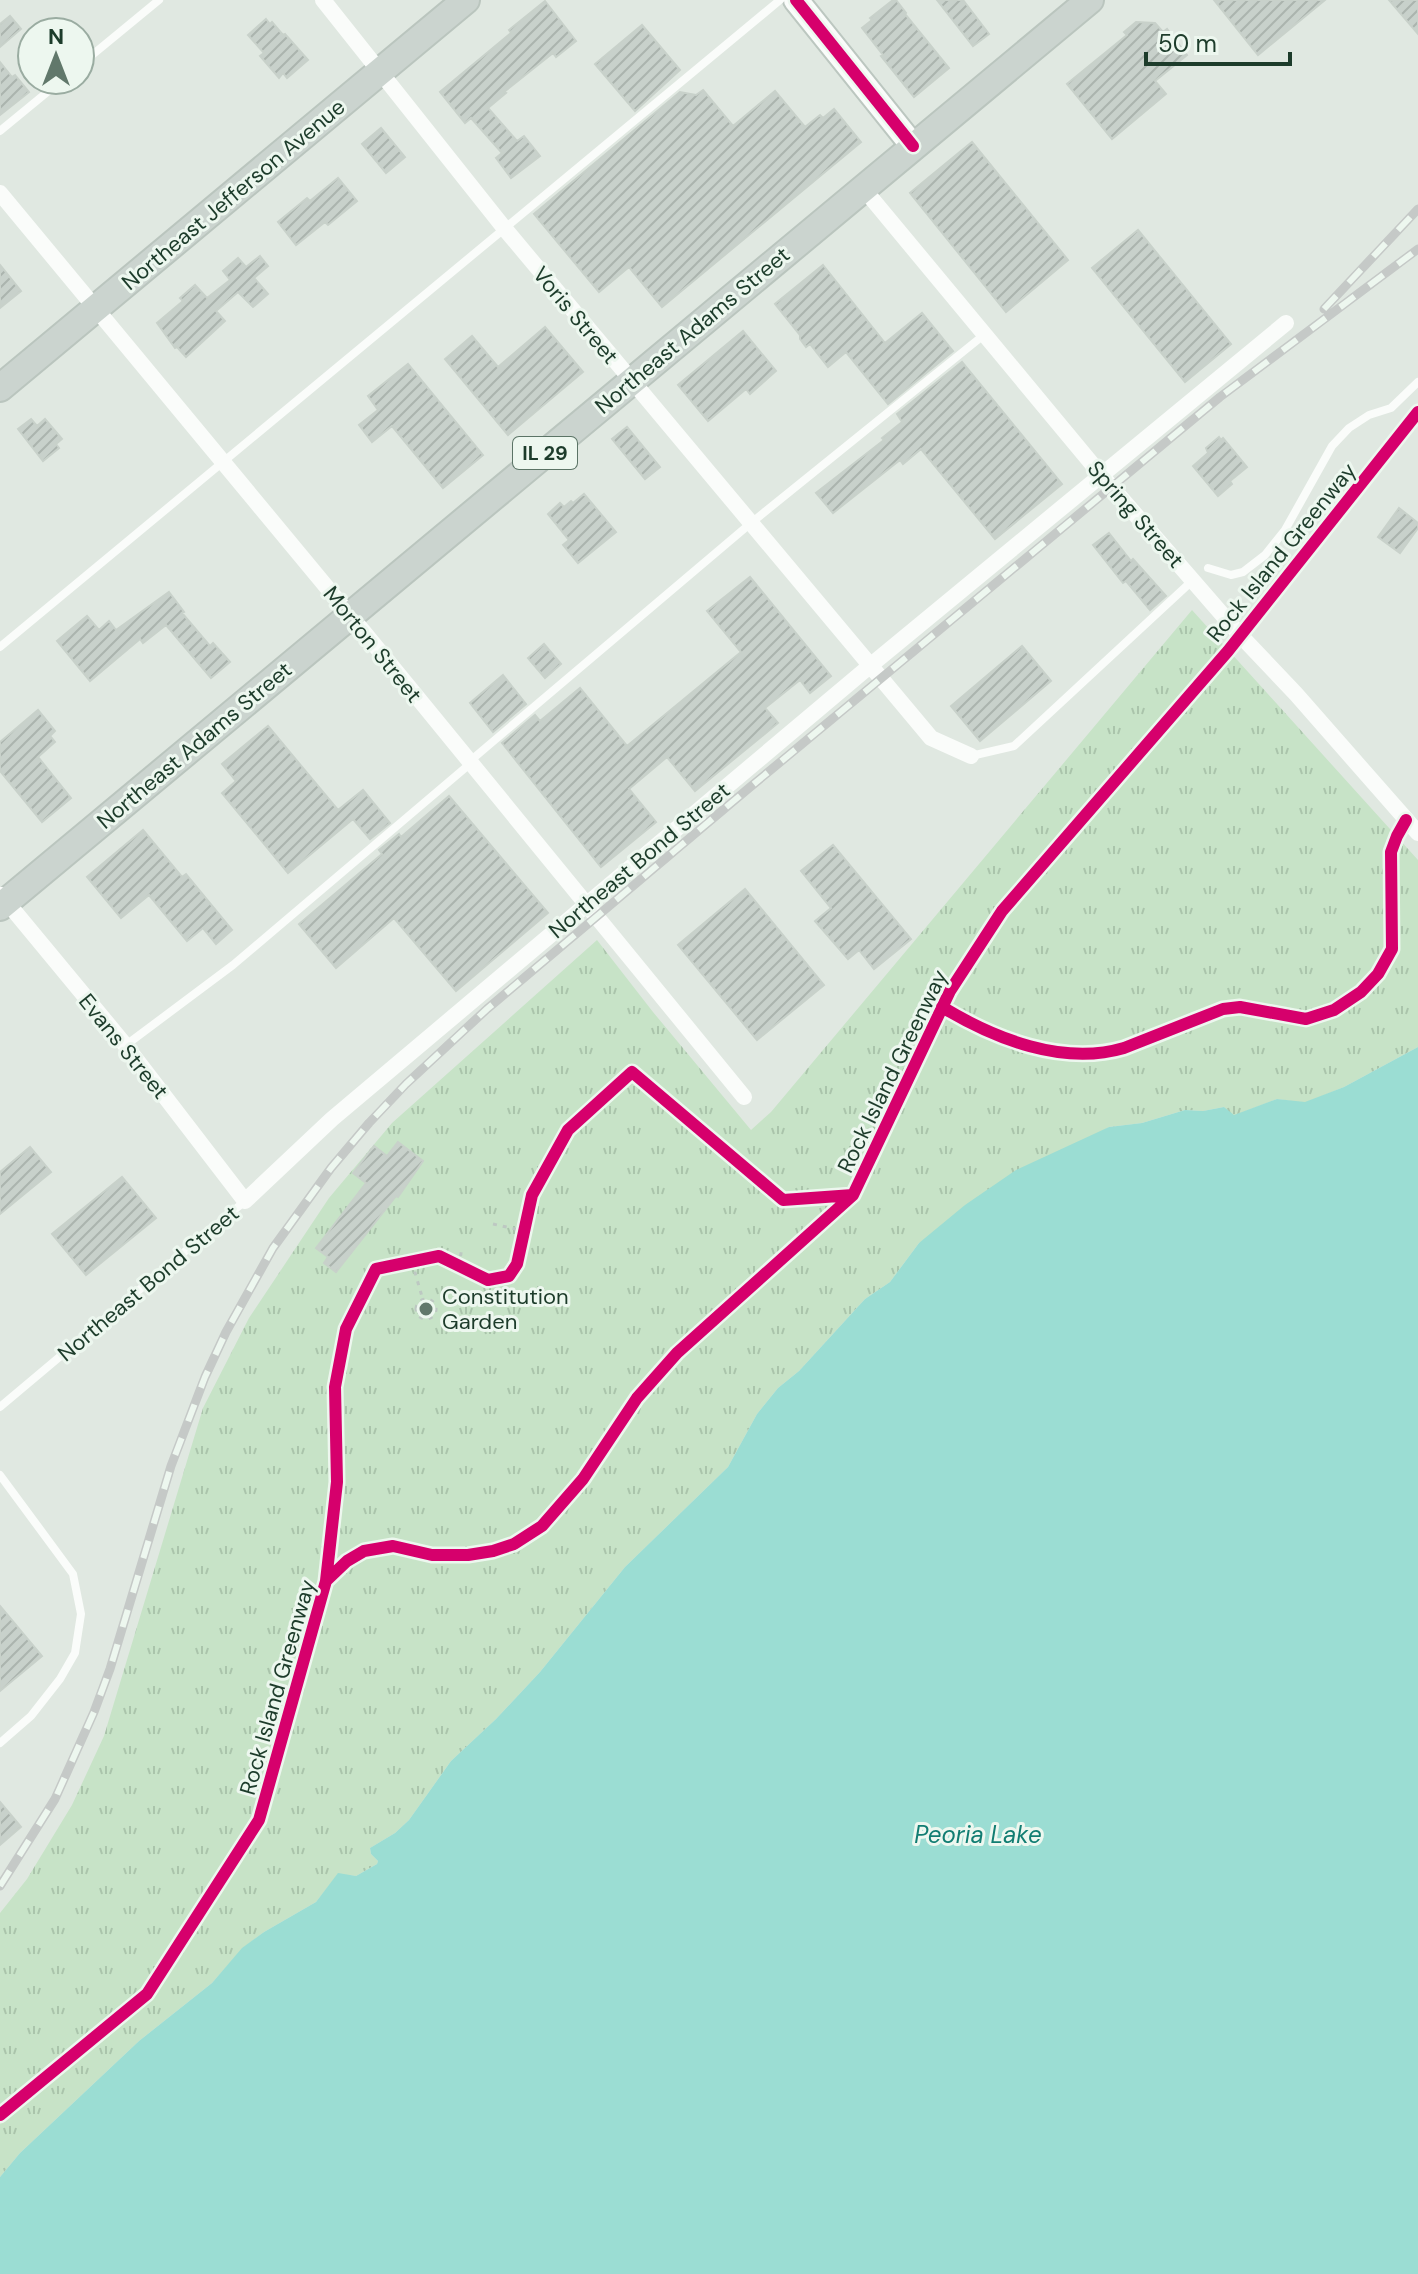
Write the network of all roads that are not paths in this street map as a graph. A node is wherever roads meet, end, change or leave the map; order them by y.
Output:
1 (159, 0) edge
2 (323, 0) edge
3 (466, 0) edge
4 (780, 0) edge
5 (796, 0) edge
6 (1090, 0) edge
7 (96, 52) edge
8 (381, 71) junction
9 (43, 96) edge
10 (0, 131) edge
11 (913, 146) junction
12 (863, 188) junction
13 (0, 193) edge
14 (505, 229) junction
15 (96, 307) junction
16 (1286, 323) dead end
17 (985, 334) junction
18 (631, 382) junction
19 (1418, 382) edge
20 (0, 388) edge
21 (223, 462) junction
22 (1102, 476) junction
23 (751, 523) junction
24 (1208, 568) dead end
25 (1193, 580) junction
26 (350, 616) junction
27 (0, 647) edge
28 (871, 665) junction
29 (971, 756) joint
30 (470, 762) junction
31 (1418, 833) edge
32 (2, 900) edge
33 (587, 904) junction
34 (126, 1046) junction
35 (744, 1097) dead end
36 (245, 1201) junction
37 (0, 1407) edge
38 (0, 1475) edge
39 (0, 1743) edge

1 - 7 lane
2 - 8 street, Voris Street
3 - 8 main road, Northeast Jefferson Avenue
4 - 14 lane
5 - 11 street
6 - 11 main road, Northeast Adams Street / IL 29
8 - 14 street, Voris Street
8 - 15 main road, Northeast Jefferson Avenue
9 - 10 lane
11 - 12 main road, Northeast Adams Street / IL 29
12 - 17 street, Spring Street
12 - 18 main road, Northeast Adams Street / IL 29
13 - 15 street, Morton Street
14 - 18 street, Voris Street
14 - 21 lane
15 - 20 main road, Northeast Jefferson Avenue
15 - 21 street, Morton Street
16 - 22 street, Northeast Bond Street
17 - 22 street, Spring Street
17 - 23 lane
18 - 23 street, Voris Street
18 - 26 main road, Northeast Adams Street / IL 29
19 - 24 lane
21 - 26 street, Morton Street
21 - 27 lane
22 - 25 street, Spring Street
22 - 28 street, Northeast Bond Street
23 - 28 street, Voris Street
23 - 30 lane
25 - 29 lane
25 - 31 street, Spring Street
26 - 30 street, Morton Street
26 - 32 main road, Northeast Adams Street / IL 29
28 - 29 street, Voris Street
28 - 33 street, Northeast Bond Street
30 - 33 street, Morton Street
30 - 34 lane
32 - 34 street, Evans Street
33 - 35 street, Morton Street
33 - 36 street, Northeast Bond Street
34 - 36 street, Evans Street
36 - 37 lane, Northeast Bond Street
38 - 39 lane

